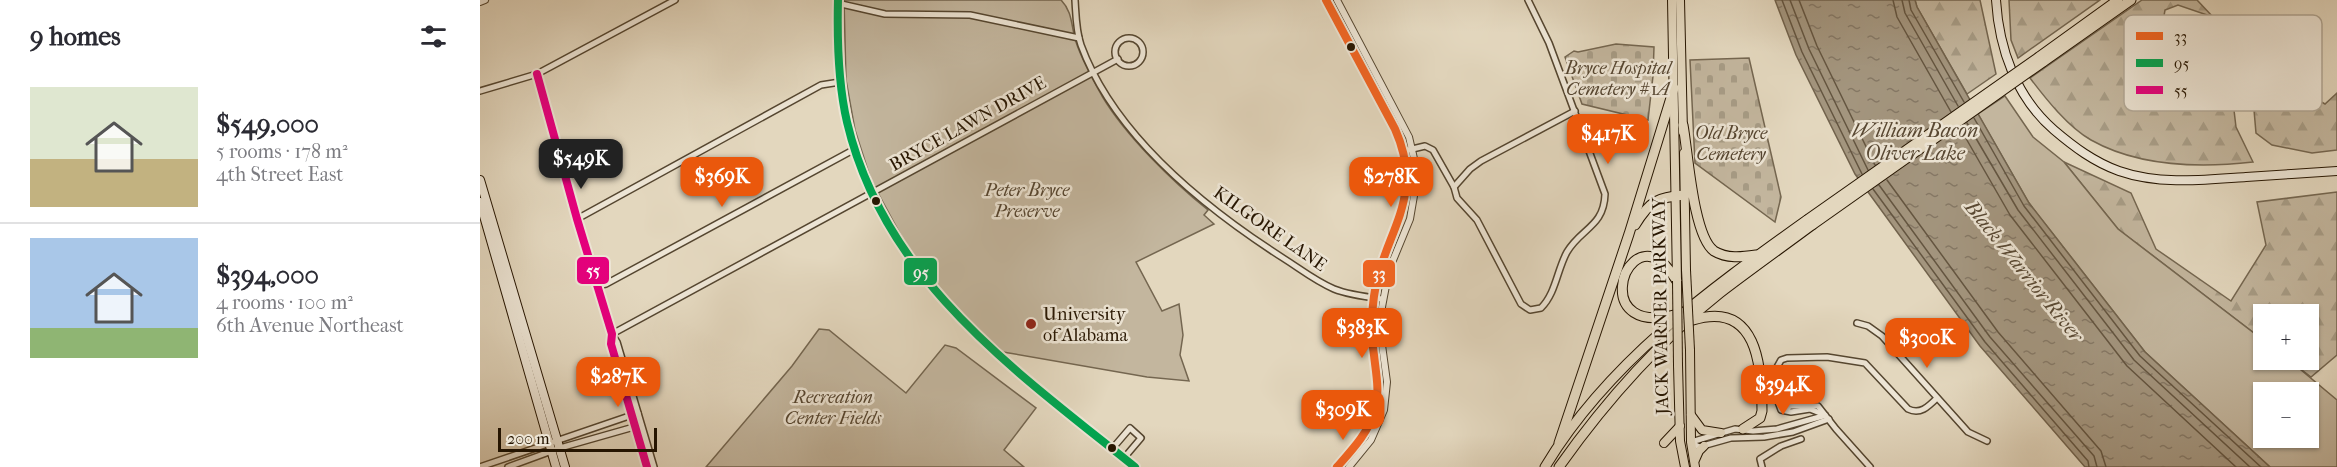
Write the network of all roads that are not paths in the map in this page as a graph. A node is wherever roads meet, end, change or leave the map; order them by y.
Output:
1 (485, 0) edge
2 (675, 0) edge
3 (1075, 0) edge
4 (1326, 0) edge
5 (1337, 0) edge
6 (1528, 0) edge
7 (1672, 0) edge
8 (1680, 0) edge
9 (1996, 0) edge
10 (2118, 0) edge
11 (2131, 0) edge
12 (480, 2) edge
13 (837, 2) edge
14 (1079, 38) junction
15 (1118, 59) junction
16 (2041, 60) junction
17 (1094, 72) junction
18 (537, 74) junction
19 (840, 82) junction
20 (1674, 88) junction
21 (480, 91) edge
22 (1575, 111) junction
23 (1683, 125) junction
24 (855, 149) junction
25 (1412, 149) junction
26 (1404, 151) junction
27 (2337, 171) edge
28 (480, 180) edge
29 (1454, 187) junction
30 (872, 194) junction
31 (1680, 195) junction
32 (482, 205) edge
33 (577, 219) junction
34 (1810, 223) junction
35 (1629, 234) junction
36 (1758, 255) junction
37 (1677, 281) junction
38 (597, 286) junction
39 (1373, 297) junction
40 (1383, 298) junction
41 (1686, 317) junction
42 (1857, 323) dead end
43 (612, 334) junction
44 (1937, 398) junction
45 (1796, 408) junction
46 (1810, 409) junction
47 (638, 413) junction
48 (1690, 413) junction
49 (631, 415) junction
50 (1827, 417) junction
51 (1810, 421) junction
52 (642, 425) junction
53 (1680, 426) junction
54 (634, 427) junction
55 (1743, 429) junction
56 (1721, 433) junction
57 (1801, 439) dead end
58 (1680, 441) junction
59 (1988, 441) dead end
60 (1691, 442) junction
61 (1559, 443) junction
62 (1664, 443) dead end
63 (555, 445) junction
64 (1704, 446) junction
65 (1112, 449) junction
66 (1124, 458) junction
67 (1695, 465) edge
68 (480, 467) edge
69 (508, 467) edge
70 (556, 467) edge
71 (566, 467) edge
72 (647, 467) edge
73 (654, 467) edge
74 (1135, 467) edge
75 (1337, 467) edge
76 (1349, 467) edge
77 (1545, 467) edge
78 (1559, 467) edge
79 (1684, 467) edge
80 (1762, 467) edge
81 (1870, 467) edge

1 - 12 street
2 - 18 street
3 - 14 street, KILGORE LANE
4 - 26 street
5 - 25 street
6 - 22 street
7 - 20 main road, JACK WARNER PARKWAY
8 - 23 main road, JACK WARNER PARKWAY
9 - 27 main road
10 - 16 highway
11 - 16 highway
13 - 14 street
13 - 19 street
14 - 17 street, KILGORE LANE
15 - 15 street
15 - 17 street, BRYCE LAWN DRIVE
16 - 34 highway, bridge
17 - 30 street, BRYCE LAWN DRIVE
17 - 39 street, KILGORE LANE
18 - 21 street
18 - 33 street
19 - 24 street
19 - 33 street
20 - 31 main road, JACK WARNER PARKWAY
20 - 35 highway
22 - 29 street
22 - 29 street
23 - 31 main road, JACK WARNER PARKWAY
23 - 36 highway
24 - 30 street
24 - 38 street
25 - 26 street
25 - 29 street
25 - 40 street
26 - 39 street
28 - 32 main road
30 - 43 street, BRYCE LAWN DRIVE
30 - 65 street
31 - 35 highway
31 - 37 main road, JACK WARNER PARKWAY
31 - 48 main road, JACK WARNER PARKWAY, bridge
32 - 63 main road
33 - 38 street
34 - 36 highway
34 - 41 highway
35 - 61 highway
36 - 41 highway
37 - 41 highway
37 - 53 main road, JACK WARNER PARKWAY, bridge
38 - 43 street
39 - 40 street, KILGORE LANE
39 - 75 street
40 - 76 street
41 - 55 highway
41 - 61 highway
41 - 78 highway
42 - 44 street
43 - 47 street
43 - 49 street
44 - 45 street
44 - 59 street
45 - 46 street
45 - 50 street
46 - 50 street
46 - 51 street
47 - 49 street
47 - 52 street
48 - 56 main road
48 - 60 main road, JACK WARNER PARKWAY
49 - 54 street
49 - 63 street
50 - 51 street
50 - 64 street
50 - 81 street
51 - 55 street
52 - 54 street
52 - 73 street
53 - 58 main road, JACK WARNER PARKWAY
53 - 62 main road
54 - 63 street
54 - 72 street
55 - 56 street
56 - 60 street
57 - 80 street
58 - 60 main road
58 - 79 main road, JACK WARNER PARKWAY
60 - 64 street
60 - 67 main road, JACK WARNER PARKWAY
61 - 77 highway
63 - 68 street
63 - 69 street
63 - 70 main road
63 - 71 main road
64 - 67 main road
65 - 66 street
65 - 66 street
66 - 74 street

